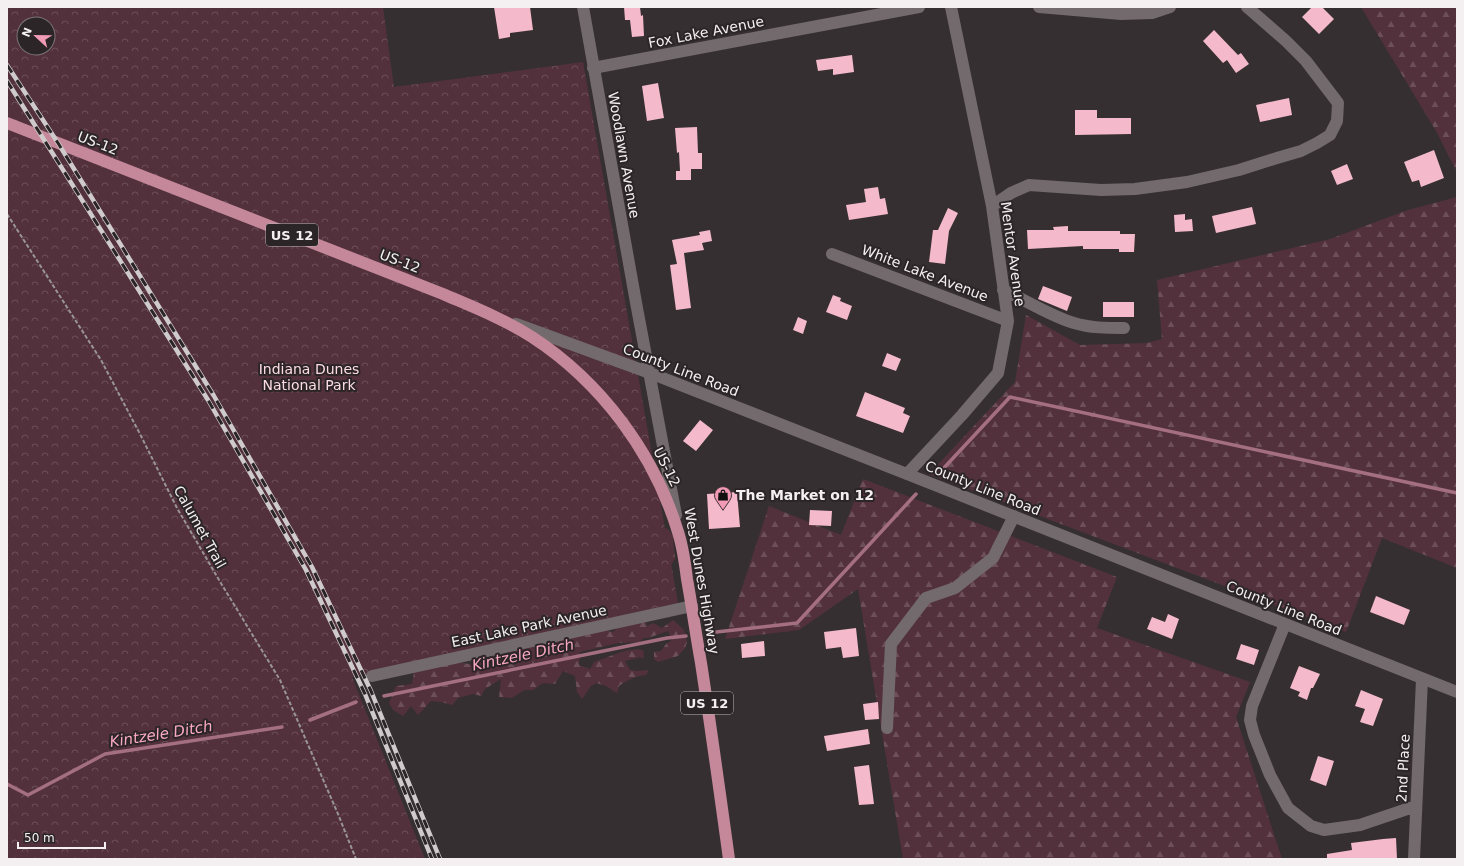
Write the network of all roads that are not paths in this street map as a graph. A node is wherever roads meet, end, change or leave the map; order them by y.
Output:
1 (583, 7) edge
2 (919, 7) edge
3 (952, 7) edge
4 (1039, 7) edge
5 (1170, 7) edge
6 (1247, 7) edge
7 (593, 68) junction
8 (7, 123) edge
9 (992, 206) junction
10 (832, 254) dead end
11 (1003, 290) junction
12 (637, 308) joint
13 (496, 317) junction
14 (1008, 321) junction
15 (1124, 328) dead end
16 (650, 373) junction
17 (907, 474) junction
18 (1014, 516) junction
19 (682, 548) junction
20 (692, 606) junction
21 (1285, 624) junction
22 (372, 676) dead end
23 (1422, 679) junction
24 (1457, 692) edge
25 (887, 728) dead end
26 (1416, 806) junction
27 (729, 859) edge
28 (1414, 859) edge

1 - 7 street, Woodlawn Avenue
2 - 7 street, Fox Lake Avenue
3 - 9 street, Mentor Avenue
4 - 5 street
6 - 9 street
7 - 12 street, Woodlawn Avenue
8 - 13 main road, US-12 / US 12
9 - 11 street, Mentor Avenue
10 - 14 street, White Lake Avenue
11 - 14 street, Mentor Avenue
11 - 15 street
12 - 16 street, West Dunes Highway
13 - 16 street, County Line Road
13 - 19 main road, US-12 / US 12
14 - 17 street, Mentor Avenue
16 - 17 street, County Line Road
16 - 19 street, West Dunes Highway
17 - 18 street, County Line Road
18 - 21 street, County Line Road
18 - 25 street
19 - 20 main road, West Dunes Highway / US 12
20 - 22 street, East Lake Park Avenue
20 - 27 main road, West Dunes Highway / US 12
21 - 23 street, County Line Road
21 - 26 street
23 - 24 street, County Line Road
23 - 26 street, 2nd Place
26 - 28 street, 2nd Place

